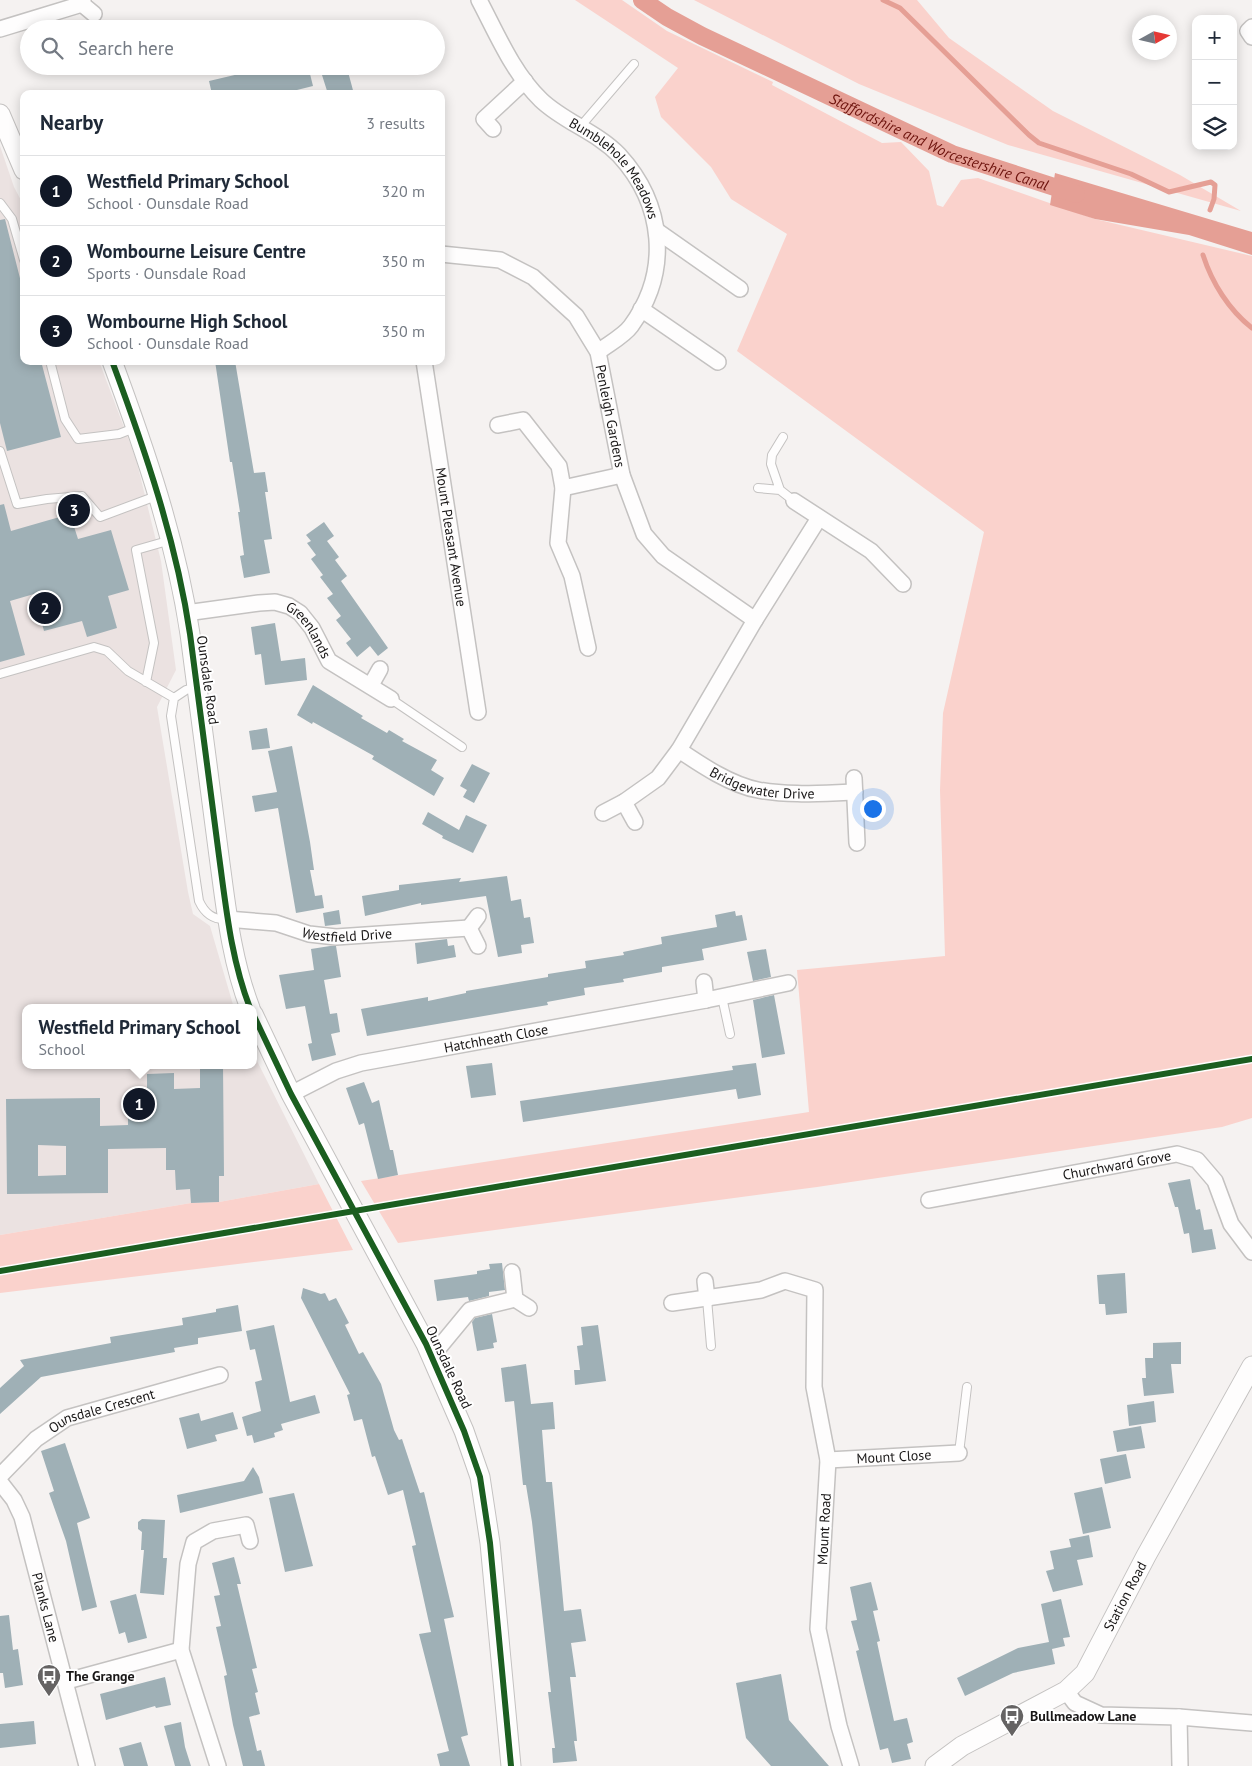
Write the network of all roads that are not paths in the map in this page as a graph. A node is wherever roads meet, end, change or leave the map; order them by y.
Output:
1 (479, 0) edge
2 (83, 2) edge
3 (94, 14) dead end
4 (28, 20) edge
5 (20, 22) edge
6 (1252, 27) edge
7 (0, 29) edge
8 (1252, 37) edge
9 (634, 64) dead end
10 (525, 81) junction
11 (0, 114) edge
12 (580, 127) junction
13 (493, 129) dead end
14 (20, 161) edge
15 (0, 203) edge
16 (658, 231) junction
17 (20, 246) edge
18 (445, 254) edge
19 (740, 289) dead end
20 (641, 309) junction
21 (598, 352) junction
22 (718, 362) dead end
23 (51, 365) edge
24 (113, 365) edge
25 (425, 365) edge
26 (498, 425) dead end
27 (137, 428) junction
28 (783, 437) dead end
29 (0, 451) edge
30 (622, 475) junction
31 (563, 488) junction
32 (758, 488) dead end
33 (780, 490) junction
34 (158, 495) junction
35 (794, 501) joint
36 (819, 518) junction
37 (171, 540) junction
38 (903, 584) dead end
39 (186, 613) junction
40 (754, 620) junction
41 (588, 648) dead end
42 (380, 669) dead end
43 (0, 674) edge
44 (146, 682) junction
45 (371, 685) junction
46 (197, 687) junction
47 (174, 698) junction
48 (391, 698) joint
49 (478, 712) dead end
50 (462, 747) dead end
51 (679, 750) junction
52 (624, 802) junction
53 (602, 813) dead end
54 (636, 822) dead end
55 (857, 842) dead end
56 (478, 916) dead end
57 (228, 919) junction
58 (468, 928) junction
59 (478, 946) dead end
60 (704, 982) dead end
61 (788, 983) dead end
62 (722, 997) junction
63 (706, 1000) junction
64 (249, 1004) edge
65 (257, 1022) edge
66 (730, 1034) dead end
67 (291, 1094) junction
68 (929, 1200) dead end
69 (1252, 1252) edge
70 (512, 1272) dead end
71 (705, 1281) dead end
72 (515, 1299) junction
73 (707, 1299) junction
74 (672, 1303) dead end
75 (529, 1308) dead end
76 (711, 1346) dead end
77 (432, 1356) junction
78 (1252, 1366) edge
79 (220, 1375) dead end
80 (967, 1387) dead end
81 (959, 1453) joint
82 (828, 1460) junction
83 (0, 1476) edge
84 (0, 1482) edge
85 (250, 1541) dead end
86 (181, 1650) junction
87 (67, 1681) junction
88 (1066, 1691) junction
89 (1179, 1717) junction
90 (1252, 1723) edge
91 (85, 1766) edge
92 (218, 1766) edge
93 (511, 1766) edge
94 (851, 1766) edge
95 (935, 1766) edge
96 (1180, 1766) edge

1 - 10 street, Bumblehole Meadows
2 - 3 street
2 - 4 street
5 - 7 street
6 - 8 street
9 - 12 lane
10 - 12 street, Bumblehole Meadows
10 - 13 street
11 - 14 street
12 - 16 street, Bumblehole Meadows
15 - 17 lane
16 - 19 street
16 - 20 street, Bumblehole Meadows
18 - 21 street, Penleigh Gardens
20 - 21 street, Bumblehole Meadows
20 - 22 street
21 - 30 street, Penleigh Gardens
23 - 27 lane
24 - 27 street, Ounsdale Road
25 - 49 street, Mount Pleasant Avenue
26 - 31 street
27 - 34 street, Ounsdale Road
28 - 33 lane
29 - 34 lane
30 - 31 street
30 - 40 street, Penleigh Gardens
31 - 41 street
32 - 33 lane
33 - 35 lane
34 - 37 street, Ounsdale Road
35 - 36 street
36 - 38 street
36 - 40 street
37 - 39 street, Ounsdale Road
37 - 44 lane
39 - 45 street, Greenlands
39 - 46 street, Ounsdale Road
40 - 51 street
42 - 45 street
43 - 44 lane
44 - 47 lane
45 - 48 street, Greenlands
46 - 47 lane
46 - 57 street, Ounsdale Road
47 - 57 lane
48 - 50 lane
51 - 52 street
51 - 55 street, Bridgewater Drive
52 - 53 street
52 - 54 street
56 - 58 street
57 - 58 street, Westfield Drive
57 - 64 street, Ounsdale Road
58 - 59 street
60 - 63 street
61 - 62 street, Hatchheath Close
62 - 63 street, Hatchheath Close
62 - 66 lane
63 - 67 street, Hatchheath Close
65 - 67 street, Ounsdale Road
67 - 77 street, Ounsdale Road
68 - 69 street, Churchward Grove
70 - 72 street
71 - 73 street
72 - 75 street
72 - 77 street
73 - 74 street
73 - 76 lane
73 - 82 street, Mount Road
77 - 93 street, Ounsdale Road
78 - 88 street, Station Road
79 - 83 street, Ounsdale Crescent
80 - 81 lane
81 - 82 street, Mount Close
82 - 94 street, Mount Road
84 - 87 street, Planks Lane
85 - 86 street
86 - 87 street
86 - 92 street
87 - 91 street, Planks Lane
88 - 89 street
88 - 95 street, Station Road
89 - 90 street
89 - 96 street

